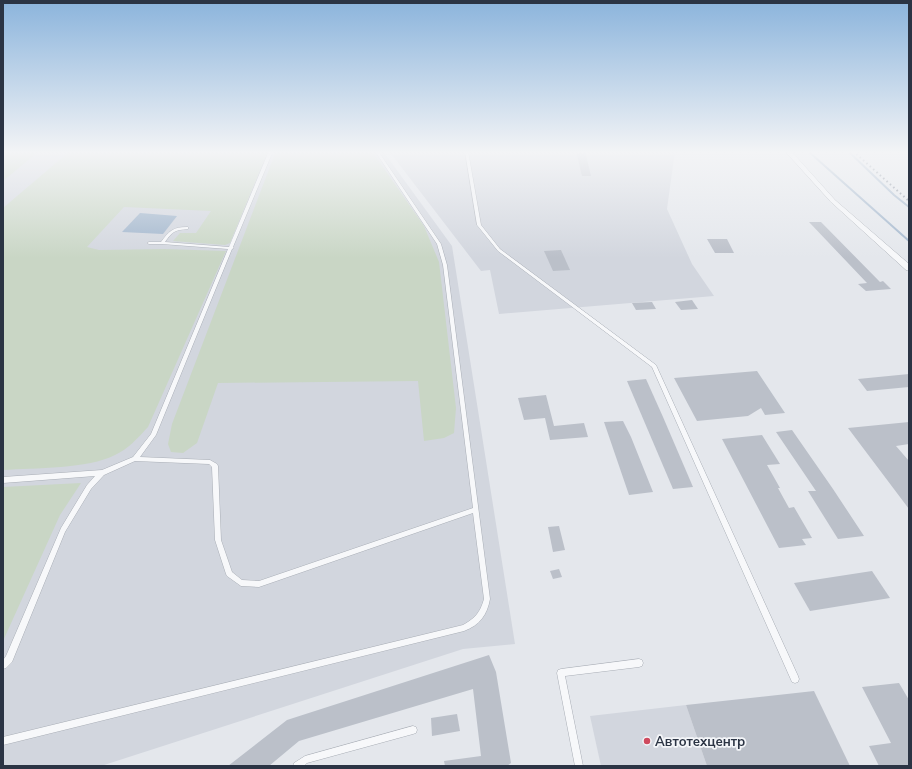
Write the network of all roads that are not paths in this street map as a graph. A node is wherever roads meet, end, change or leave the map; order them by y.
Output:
1 (257, 187) edge
2 (401, 187) edge
3 (472, 187) edge
4 (820, 187) edge
5 (187, 228) dead end
6 (149, 243) dead end
7 (162, 243) junction
8 (232, 248) junction
9 (909, 268) edge
10 (135, 459) junction
11 (102, 473) junction
12 (3, 480) edge
13 (475, 510) junction
14 (639, 663) dead end
15 (3, 665) edge
16 (795, 679) dead end
17 (413, 730) dead end
18 (3, 741) edge
19 (297, 766) edge
20 (579, 766) edge

1 - 8 lane
2 - 13 lane
3 - 16 lane
4 - 9 street
5 - 7 lane
6 - 7 lane
7 - 8 lane
8 - 10 lane
10 - 11 lane
10 - 13 lane
11 - 12 lane
11 - 15 lane
13 - 18 lane
14 - 20 lane
17 - 19 lane

